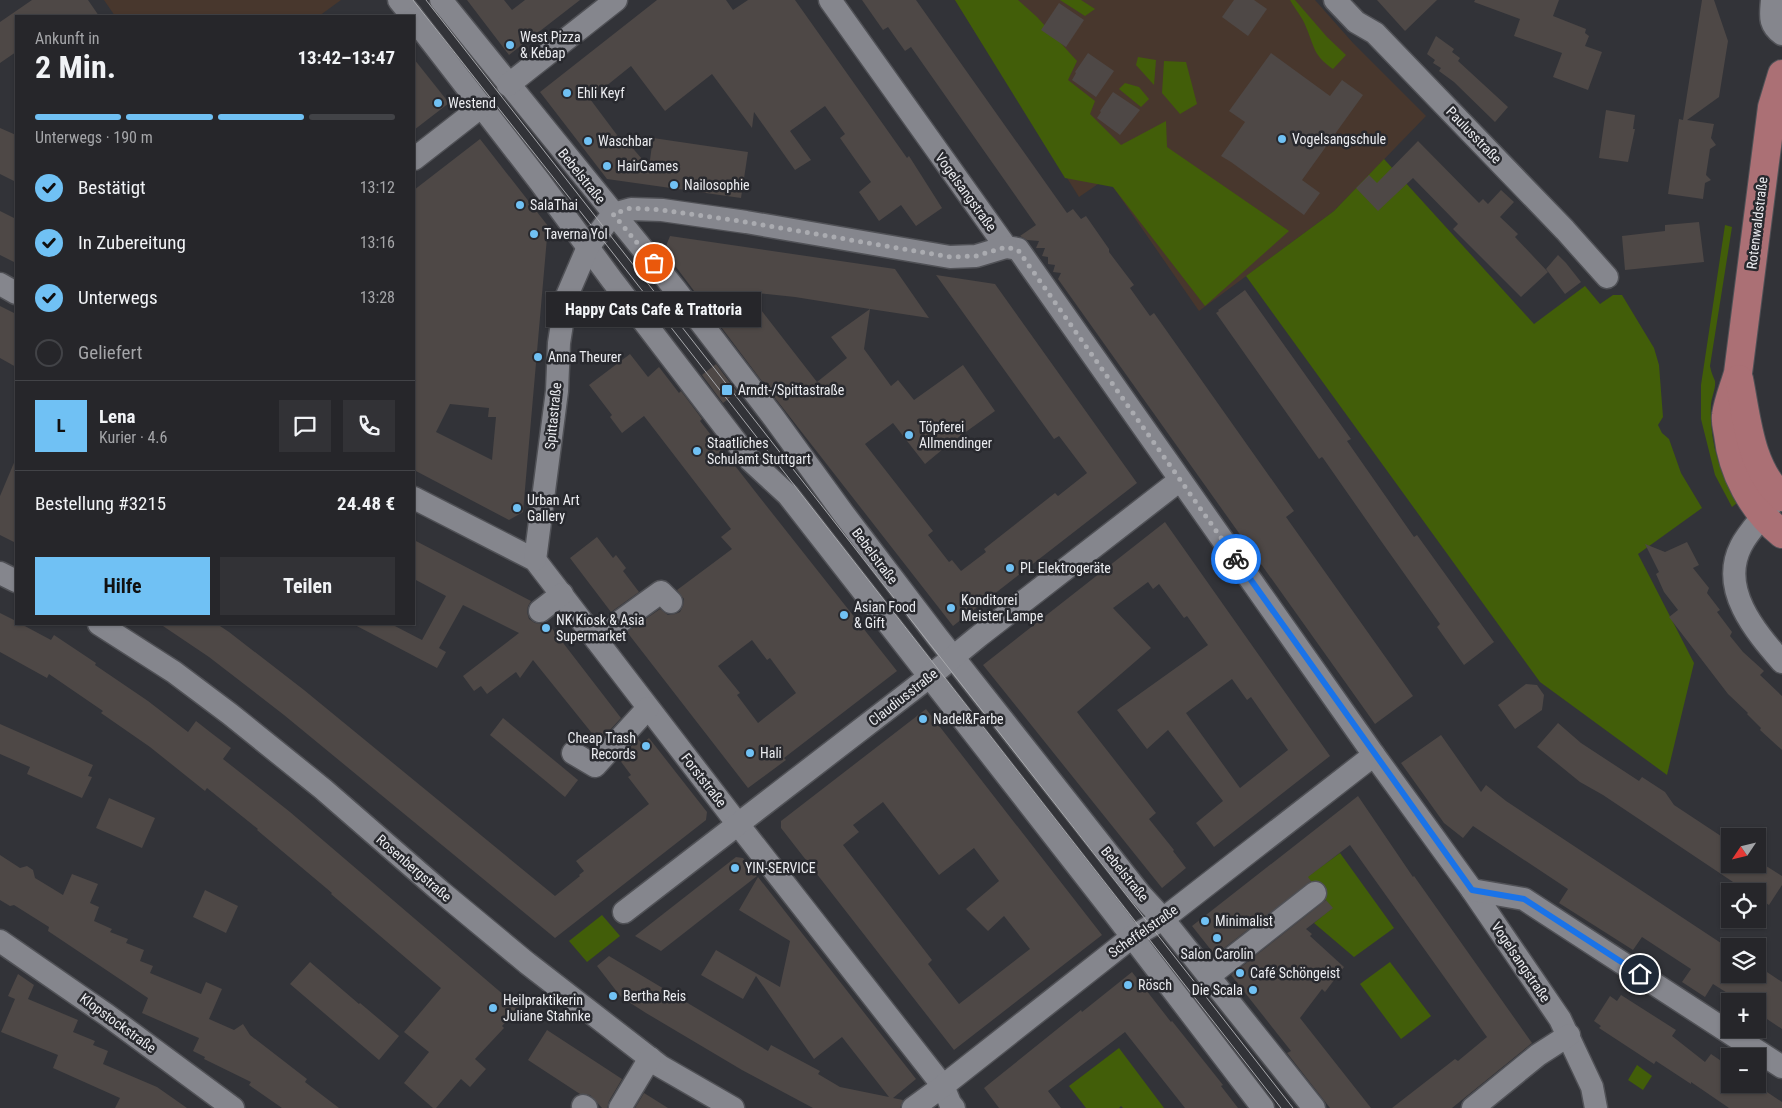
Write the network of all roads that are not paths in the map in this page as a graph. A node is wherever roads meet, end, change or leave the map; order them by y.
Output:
1 (399, 0) edge
2 (441, 0) edge
3 (616, 0) edge
4 (830, 0) edge
5 (1335, 0) edge
6 (1772, 0) edge
7 (411, 15) edge
8 (415, 20) edge
9 (1782, 34) edge
10 (1782, 74) edge
11 (508, 85) junction
12 (482, 106) junction
13 (415, 158) edge
14 (613, 214) junction
15 (588, 247) junction
16 (1006, 247) junction
17 (1607, 277) dead end
18 (0, 284) edge
19 (15, 292) edge
20 (1738, 373) junction
21 (1180, 480) junction
22 (1780, 495) edge
23 (415, 499) edge
24 (1762, 516) junction
25 (1782, 534) edge
26 (535, 560) junction
27 (0, 573) edge
28 (15, 580) edge
29 (562, 594) junction
30 (671, 602) dead end
31 (540, 611) dead end
32 (101, 625) edge
33 (596, 639) junction
34 (952, 657) junction
35 (1782, 662) edge
36 (929, 677) junction
37 (648, 708) junction
38 (573, 752) dead end
39 (1374, 755) junction
40 (737, 824) junction
41 (1472, 890) junction
42 (1315, 893) dead end
43 (624, 912) dead end
44 (1163, 919) junction
45 (1132, 937) junction
46 (0, 942) edge
47 (1209, 976) junction
48 (1569, 1035) junction
49 (650, 1058) junction
50 (1782, 1067) edge
51 (943, 1086) junction
52 (233, 1108) edge
53 (620, 1108) edge
54 (733, 1108) edge
55 (913, 1108) edge
56 (954, 1108) edge
57 (1264, 1108) edge
58 (1314, 1108) edge
59 (1473, 1108) edge
60 (1596, 1108) edge

1 - 7 street
2 - 11 street, Bebelstraße
3 - 11 street
4 - 16 street, Vogelsangstraße
5 - 17 street, Paulusstraße
6 - 9 street
8 - 12 street
10 - 20 main road, Rotenwaldstraße
11 - 14 street, Bebelstraße
12 - 13 street
12 - 15 street
14 - 15 street, Spittastraße
14 - 16 street
14 - 34 street, Bebelstraße
15 - 26 street, Spittastraße
15 - 36 street
16 - 21 street, Vogelsangstraße
18 - 19 street
20 - 22 main road, Rotenwaldstraße
20 - 24 main road, Rotenwaldstraße
21 - 34 street, Claudiusstraße
21 - 39 street, Vogelsangstraße
22 - 24 street
23 - 26 street, Forststraße
24 - 25 main road, Rotenwaldstraße
24 - 35 street
26 - 29 street, Forststraße
27 - 28 street
29 - 31 street
29 - 33 street, Forststraße
30 - 33 street
32 - 49 street, Rosenbergstraße
33 - 37 street, Forststraße
34 - 36 street, Claudiusstraße
34 - 44 street, Bebelstraße
36 - 40 street, Claudiusstraße
36 - 45 street
37 - 38 street
37 - 40 street, Forststraße
39 - 41 street, Vogelsangstraße
39 - 44 street, Scheffelstraße
40 - 43 street, Claudiusstraße
40 - 51 street, Forststraße
41 - 48 street, Vogelsangstraße
41 - 50 street
42 - 47 street
44 - 45 street, Scheffelstraße
44 - 47 street, Bebelstraße
45 - 51 street, Scheffelstraße
45 - 57 street
46 - 52 street, Klopstockstraße
47 - 58 street, Bebelstraße
48 - 59 street
48 - 60 street, Vogelsangstraße
49 - 53 street
49 - 54 street, Rosenbergstraße
51 - 55 street, Scheffelstraße
51 - 56 street, Forststraße

